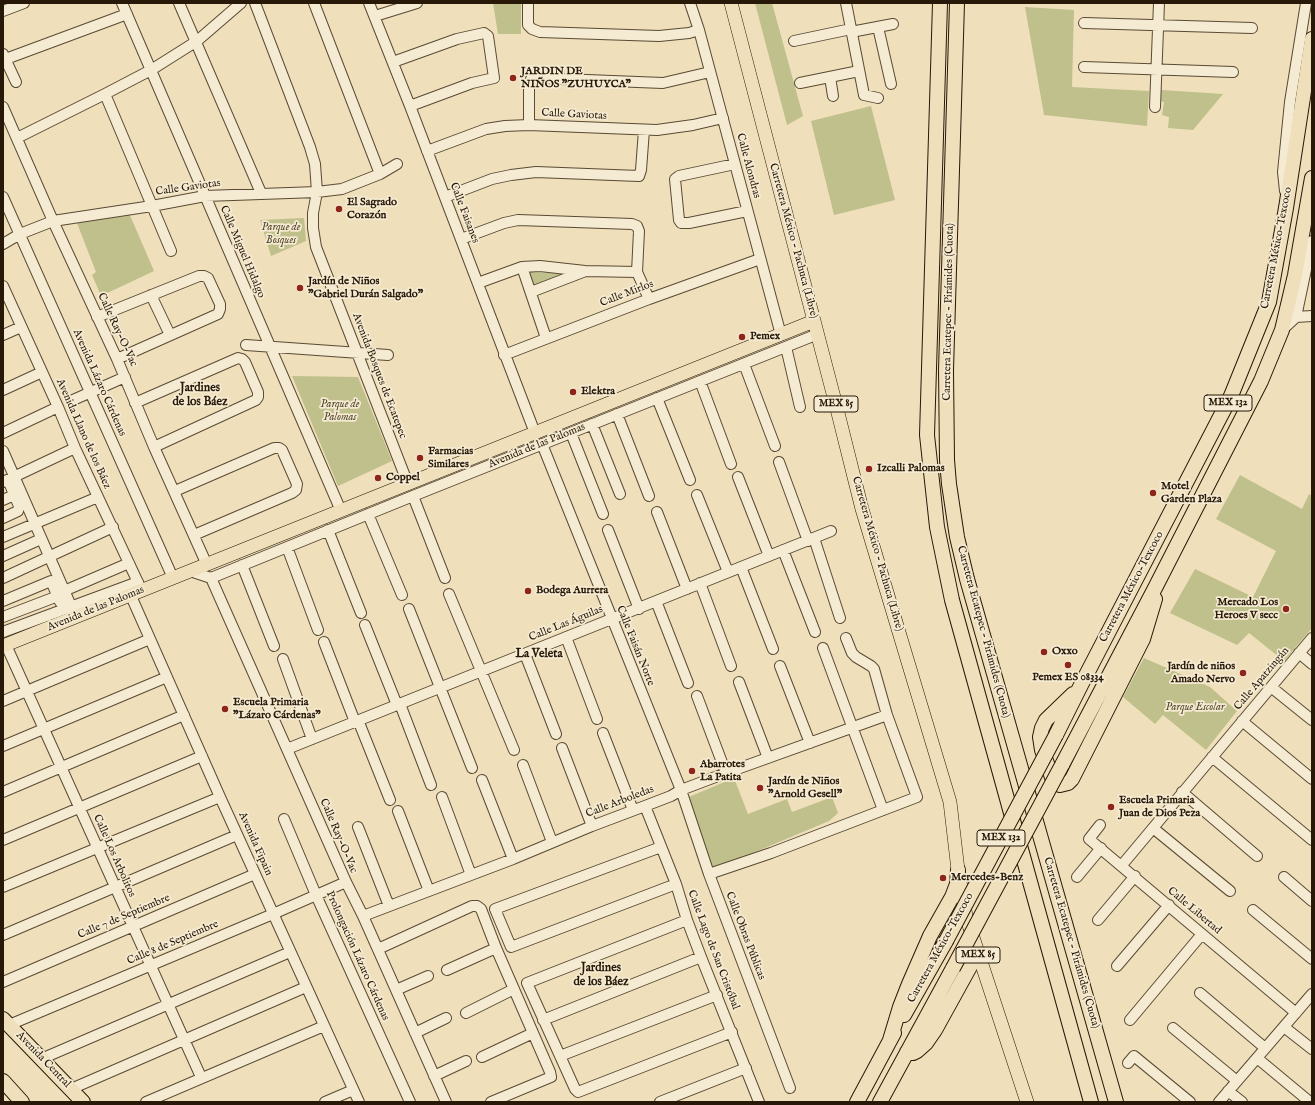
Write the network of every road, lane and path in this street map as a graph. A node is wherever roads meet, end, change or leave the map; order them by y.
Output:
1 (24, 3) edge
2 (122, 3) edge
3 (179, 3) edge
4 (241, 3) edge
5 (254, 3) edge
6 (314, 3) edge
7 (369, 3) edge
8 (417, 3) edge
9 (528, 3) edge
10 (690, 3) edge
11 (731, 3) edge
12 (846, 3) edge
13 (940, 3) edge
14 (957, 3) edge
15 (1159, 3) edge
16 (1306, 3) edge
17 (3, 11) edge
18 (127, 14) junction
19 (375, 16) junction
20 (1084, 23) dead end
21 (893, 24) dead end
22 (1158, 26) junction
23 (878, 27) junction
24 (1252, 28) dead end
25 (699, 30) junction
26 (851, 31) junction
27 (1312, 39) edge
28 (197, 41) junction
29 (794, 41) dead end
30 (4, 58) edge
31 (393, 62) junction
32 (1084, 67) dead end
33 (1156, 69) junction
34 (151, 70) junction
35 (859, 71) junction
36 (710, 72) junction
37 (1233, 72) dead end
38 (830, 77) junction
39 (16, 82) dead end
40 (800, 83) dead end
41 (891, 84) dead end
42 (105, 94) junction
43 (833, 96) dead end
44 (878, 98) dead end
45 (410, 106) junction
46 (1155, 106) dead end
47 (3, 107) edge
48 (722, 118) junction
49 (529, 125) junction
50 (644, 130) junction
51 (17, 138) junction
52 (427, 151) junction
53 (397, 164) dead end
54 (735, 164) junction
55 (380, 174) junction
56 (1312, 178) edge
57 (317, 192) junction
58 (261, 193) junction
59 (205, 196) junction
60 (445, 196) junction
61 (3, 197) edge
62 (152, 206) junction
63 (1286, 208) junction
64 (747, 211) junction
65 (53, 221) junction
66 (20, 234) junction
67 (461, 239) junction
68 (1312, 241) edge
69 (3, 244) edge
70 (171, 251) dead end
71 (760, 259) junction
72 (522, 267) junction
73 (585, 271) junction
74 (637, 272) junction
75 (478, 283) junction
76 (3, 286) edge
77 (531, 292) junction
78 (151, 295) junction
79 (649, 299) junction
80 (1312, 316) edge
81 (97, 317) junction
82 (1296, 317) junction
83 (814, 321) junction
84 (21, 327) junction
85 (1282, 330) junction
86 (818, 334) junction
87 (3, 335) edge
88 (170, 335) junction
89 (781, 335) junction
90 (546, 338) junction
91 (246, 345) dead end
92 (269, 347) junction
93 (786, 347) junction
94 (356, 353) junction
95 (388, 355) dead end
96 (504, 355) junction
97 (117, 359) junction
98 (744, 364) junction
99 (42, 372) junction
100 (125, 377) junction
101 (700, 381) junction
102 (3, 390) edge
103 (90, 392) junction
104 (657, 398) junction
105 (73, 400) dead end
106 (135, 403) junction
107 (58, 407) junction
108 (800, 407) dead end
109 (617, 414) junction
110 (592, 424) junction
111 (3, 433) edge
112 (535, 433) junction
113 (571, 433) junction
114 (542, 444) junction
115 (775, 446) dead end
116 (154, 447) junction
117 (75, 448) junction
118 (3, 451) edge
119 (780, 462) dead end
120 (731, 464) dead end
121 (738, 477) dead end
122 (8, 479) edge
123 (690, 480) dead end
124 (411, 490) junction
125 (174, 491) junction
126 (620, 494) dead end
127 (14, 495) junction
128 (697, 495) dead end
129 (649, 496) dead end
130 (98, 497) junction
131 (3, 500) edge
132 (23, 505) junction
133 (340, 511) junction
134 (657, 512) dead end
135 (368, 514) junction
136 (603, 514) dead end
137 (3, 518) edge
138 (34, 523) junction
139 (113, 527) junction
140 (328, 530) junction
141 (608, 530) dead end
142 (831, 531) dead end
143 (194, 535) junction
144 (3, 537) edge
145 (41, 539) junction
146 (811, 539) junction
147 (287, 547) junction
148 (783, 550) junction
149 (3, 556) edge
150 (49, 556) junction
151 (769, 556) junction
152 (129, 563) junction
153 (207, 565) junction
154 (242, 565) junction
155 (741, 567) junction
156 (190, 571) junction
157 (728, 572) junction
158 (3, 578) edge
159 (173, 578) junction
160 (211, 578) junction
161 (445, 578) dead end
162 (1159, 580) junction
163 (700, 583) junction
164 (687, 589) junction
165 (137, 590) junction
166 (61, 593) junction
167 (449, 594) dead end
168 (402, 595) dead end
169 (3, 601) edge
170 (656, 601) junction
171 (67, 607) junction
172 (409, 609) dead end
173 (638, 609) junction
174 (361, 613) dead end
175 (3, 617) edge
176 (840, 618) dead end
177 (611, 619) junction
178 (365, 625) dead end
179 (318, 630) dead end
180 (3, 632) edge
181 (815, 632) dead end
182 (566, 637) junction
183 (846, 638) dead end
184 (1312, 638) edge
185 (150, 639) junction
186 (324, 642) dead end
187 (4, 646) edge
188 (274, 646) dead end
189 (823, 648) dead end
190 (773, 649) dead end
191 (1299, 653) junction
192 (525, 654) junction
193 (283, 659) dead end
194 (1312, 664) edge
195 (731, 666) dead end
196 (780, 666) dead end
197 (481, 672) junction
198 (167, 677) junction
199 (739, 682) dead end
200 (688, 683) dead end
201 (440, 687) junction
202 (1271, 687) junction
203 (1079, 688) junction
204 (25, 691) junction
205 (697, 696) dead end
206 (3, 701) edge
207 (398, 704) junction
208 (184, 715) junction
209 (887, 715) junction
210 (597, 719) dead end
211 (1312, 720) edge
212 (357, 721) junction
213 (1242, 721) junction
214 (43, 729) junction
215 (853, 731) junction
216 (556, 734) dead end
217 (603, 734) dead end
218 (312, 739) junction
219 (810, 743) junction
220 (3, 746) edge
221 (562, 748) dead end
222 (288, 749) junction
223 (514, 750) dead end
224 (202, 756) junction
225 (1212, 757) junction
226 (768, 758) junction
227 (523, 765) dead end
228 (60, 768) junction
229 (472, 768) dead end
230 (726, 773) junction
231 (1312, 779) edge
232 (482, 780) dead end
233 (431, 785) dead end
234 (681, 790) junction
235 (3, 792) edge
236 (1182, 792) junction
237 (220, 797) junction
238 (442, 797) dead end
239 (390, 800) dead end
240 (645, 806) junction
241 (79, 808) junction
242 (633, 810) junction
243 (883, 810) junction
244 (398, 811) dead end
245 (284, 819) dead end
246 (1100, 825) dead end
247 (592, 826) junction
248 (358, 827) dead end
249 (1153, 828) junction
250 (237, 835) junction
251 (3, 840) edge
252 (1312, 840) edge
253 (552, 842) junction
254 (661, 846) junction
255 (97, 848) junction
256 (1101, 848) junction
257 (1257, 856) dead end
258 (512, 859) junction
259 (1122, 865) junction
260 (958, 870) junction
261 (255, 874) junction
262 (708, 874) junction
263 (471, 875) junction
264 (1135, 876) junction
265 (1077, 877) dead end
266 (1284, 877) dead end
267 (346, 882) junction
268 (676, 884) junction
269 (3, 887) edge
270 (115, 887) junction
271 (429, 891) junction
272 (1230, 891) dead end
273 (316, 895) junction
274 (1312, 901) edge
275 (389, 906) junction
276 (1169, 906) junction
277 (1253, 910) dead end
278 (273, 914) junction
279 (363, 916) junction
280 (687, 920) junction
281 (1098, 920) dead end
282 (132, 927) junction
283 (1202, 934) junction
284 (3, 935) edge
285 (496, 948) junction
286 (378, 949) junction
287 (290, 952) junction
288 (978, 956) junction
289 (701, 957) junction
290 (1312, 959) edge
291 (150, 965) junction
292 (1118, 966) dead end
293 (447, 970) dead end
294 (428, 976) dead end
295 (3, 982) edge
296 (306, 987) junction
297 (514, 989) junction
298 (396, 990) junction
299 (1200, 993) dead end
300 (1312, 994) edge
301 (717, 995) junction
302 (168, 1004) junction
303 (466, 1013) dead end
304 (1296, 1013) junction
305 (446, 1018) dead end
306 (543, 1020) junction
307 (1130, 1020) dead end
308 (6, 1022) edge
309 (324, 1026) junction
310 (1284, 1027) junction
311 (1173, 1028) dead end
312 (732, 1032) junction
313 (415, 1033) junction
314 (534, 1033) junction
315 (184, 1039) junction
316 (890, 1040) junction
317 (1266, 1048) junction
318 (1312, 1049) edge
319 (907, 1052) junction
320 (560, 1056) junction
321 (482, 1057) dead end
322 (1257, 1058) junction
323 (41, 1059) junction
324 (466, 1061) dead end
325 (1128, 1063) dead end
326 (746, 1068) junction
327 (434, 1076) junction
328 (201, 1077) junction
329 (3, 1081) edge
330 (1237, 1081) junction
331 (790, 1088) dead end
332 (71, 1089) junction
333 (353, 1090) junction
334 (1228, 1091) junction
335 (1187, 1101) edge
336 (21, 1102) edge
337 (83, 1102) edge
338 (146, 1102) edge
339 (325, 1102) edge
340 (359, 1102) edge
341 (410, 1102) edge
342 (446, 1102) edge
343 (491, 1102) edge
344 (660, 1102) edge
345 (759, 1102) edge
346 (857, 1102) edge
347 (880, 1102) edge
348 (1027, 1102) edge
349 (1091, 1102) edge
350 (1116, 1102) edge
351 (1219, 1102) edge
352 (1242, 1102) edge
353 (1310, 1102) edge

1 - 17 street
2 - 18 street, Calle Miguel Hidalgo
3 - 28 street
4 - 28 street
5 - 57 street, Avenida Bosques de Ecatepec
6 - 55 street
7 - 19 street, Calle Faisanes
8 - 19 street
9 - 25 street
10 - 25 street, Calle Alondras
11 - 83 main road, Carretera México - Pachuca (Libre) / MEX 85
12 - 26 street
13 - 349 highway, Carretera Ecatepec - Pirámides (Cuota)
14 - 350 highway, Carretera Ecatepec - Pirámides (Cuota)
15 - 22 street
16 - 63 street
18 - 30 street
18 - 34 street, Calle Miguel Hidalgo
19 - 31 street, Calle Faisanes
20 - 22 street
21 - 23 street
22 - 24 street
22 - 33 street
23 - 26 street
23 - 41 street
25 - 36 street, Calle Alondras
26 - 29 street
26 - 35 street
27 - 63 highway, Carretera México-Texcoco / MEX 132
28 - 34 street
28 - 58 street
30 - 39 street
31 - 45 street, Calle Faisanes
31 - 45 street
32 - 33 street
33 - 37 street
33 - 46 street
34 - 42 street
34 - 59 street, Calle Miguel Hidalgo
35 - 38 street
35 - 44 street
36 - 48 street, Calle Alondras
36 - 49 street
38 - 40 street
38 - 43 street
42 - 51 street
42 - 62 street
45 - 52 street, Calle Faisanes
47 - 51 street, Calle Ray-O-Vac
48 - 50 street, Calle Gaviotas
48 - 54 street, Calle Alondras
49 - 50 street, Calle Gaviotas
49 - 52 street, Calle Gaviotas
50 - 60 street
51 - 65 street, Calle Ray-O-Vac
52 - 60 street, Calle Faisanes
53 - 55 street, Calle Gaviotas
54 - 64 street, Calle Alondras
54 - 64 street
55 - 57 street, Calle Gaviotas
56 - 85 highway, Carretera México-Texcoco / MEX 132
57 - 58 street, Calle Gaviotas
57 - 94 street, Avenida Bosques de Ecatepec
58 - 59 street, Calle Gaviotas
59 - 62 street, Calle Gaviotas
59 - 92 street, Calle Miguel Hidalgo
60 - 67 street, Calle Faisanes
61 - 66 street, Avenida Lázaro Cárdenas
62 - 65 street, Calle Gaviotas
62 - 70 street
63 - 203 highway, Carretera México-Texcoco / MEX 132
64 - 71 street, Calle Alondras
65 - 66 street, Calle Gaviotas
65 - 81 street, Calle Ray-O-Vac
66 - 69 street, Calle Gaviotas
66 - 103 street, Avenida Lázaro Cárdenas
67 - 74 street
67 - 75 street, Calle Faisanes
68 - 82 street
71 - 79 street, Calle Mirlos
71 - 89 street, Calle Alondras
72 - 73 street
72 - 75 street
72 - 77 street
73 - 74 street
73 - 77 street
74 - 79 street
75 - 96 street, Calle Faisanes
76 - 84 street, Avenida Llano de los Báez
77 - 90 street
78 - 81 street
78 - 88 street
78 - 88 street
79 - 90 street, Calle Mirlos
80 - 82 street
81 - 97 street, Calle Ray-O-Vac
82 - 85 street
83 - 86 main road, Carretera México - Pachuca (Libre) / MEX 85
83 - 89 main road, Avenida de las Palomas
84 - 87 street
84 - 99 street, Avenida Llano de los Báez
85 - 162 highway, Carretera México-Texcoco / MEX 132
86 - 93 street, Avenida de las Palomas
86 - 260 main road, Carretera México - Pachuca (Libre) / MEX 85
88 - 97 street
89 - 112 main road, Avenida de las Palomas
90 - 96 street, Calle Mirlos
91 - 92 street
92 - 94 street
92 - 133 street, Calle Miguel Hidalgo
93 - 98 street, Avenida de las Palomas
93 - 108 street
94 - 95 street
94 - 124 street, Avenida Bosques de Ecatepec
96 - 112 street, Calle Faisanes
97 - 100 street, Calle Ray-O-Vac
98 - 101 street, Avenida de las Palomas
98 - 115 street
99 - 102 street
99 - 107 street, Avenida Llano de los Báez
100 - 103 street
100 - 106 street, Calle Ray-O-Vac
101 - 104 street, Avenida de las Palomas
101 - 120 street
103 - 105 street
103 - 159 street, Avenida Lázaro Cárdenas
104 - 109 street, Avenida de las Palomas
104 - 123 street
106 - 116 street, Calle Ray-O-Vac
106 - 116 street
107 - 111 street
107 - 117 street, Avenida Llano de los Báez
109 - 110 street, Avenida de las Palomas
109 - 129 street
110 - 113 street, Avenida de las Palomas
110 - 126 street
112 - 124 main road, Avenida de las Palomas
113 - 114 street, Avenida de las Palomas
113 - 136 street
114 - 124 street, Avenida de las Palomas
114 - 177 street, Calle Faisán Norte
116 - 125 street, Calle Ray-O-Vac
117 - 122 street
117 - 130 street, Avenida Llano de los Báez
118 - 122 street
119 - 146 street
121 - 151 street
122 - 127 street
122 - 132 street
124 - 133 main road, Avenida de las Palomas
124 - 135 street, Avenida de las Palomas
124 - 161 street, Avenida Bosques de Ecatepec
125 - 143 street, Calle Ray-O-Vac
125 - 143 street
127 - 131 street
127 - 132 street
128 - 157 street
130 - 138 street
130 - 139 street, Avenida Llano de los Báez
132 - 137 street
132 - 138 street
133 - 153 main road, Avenida de las Palomas
134 - 164 street
135 - 140 street, Avenida de las Palomas
135 - 168 street
138 - 144 street
138 - 145 street
139 - 150 street
139 - 152 street, Avenida Llano de los Báez
140 - 147 street, Avenida de las Palomas
140 - 174 street
141 - 173 street
142 - 146 street, Calle Las Águilas
143 - 153 street, Calle Ray-O-Vac
145 - 149 street
145 - 150 street
146 - 148 street, Calle Las Águilas
146 - 176 street
147 - 154 street, Avenida de las Palomas
147 - 179 street
148 - 151 street, Calle Las Águilas
148 - 181 street
150 - 158 street
150 - 166 street
151 - 155 street, Calle Las Águilas
152 - 165 street, Avenida Llano de los Báez
152 - 166 street
153 - 156 main road, Avenida de las Palomas
154 - 160 street, Avenida de las Palomas
154 - 188 street
155 - 157 street, Calle Las Águilas
155 - 190 street
156 - 159 main road, Avenida de las Palomas
156 - 160 street
157 - 163 street, Calle Las Águilas
159 - 165 main road, Avenida de las Palomas
160 - 222 street, Calle Ray-O-Vac
162 - 203 highway
162 - 319 highway, Carretera México-Texcoco / MEX 132, bridge
163 - 164 street, Calle Las Águilas
163 - 195 street
164 - 170 street, Calle Las Águilas
165 - 171 street, Avenida de las Palomas
165 - 185 street, Avenida Fipain
165 - 187 main road, Avenida de las Palomas
166 - 169 street
166 - 171 street
166 - 175 street
167 - 197 street
170 - 173 street, Calle Las Águilas
170 - 200 street
171 - 180 street, Avenida de las Palomas
172 - 201 street
173 - 177 street, Calle Las Águilas
177 - 182 street, Calle Las Águilas
177 - 234 street, Calle Faisán Norte
178 - 207 street
182 - 192 street, Calle Las Águilas
182 - 210 street
183 - 209 street
184 - 191 street, Calle Apatzingán
185 - 198 street, Avenida Fipain
185 - 204 street
186 - 212 street
187 - 204 street, Calle Los Arbolitos
189 - 215 street
191 - 194 street
191 - 202 street, Calle Apatzingán
192 - 197 street, Calle Las Águilas
192 - 216 street
193 - 218 street
196 - 219 street
197 - 201 street, Calle Las Águilas
197 - 223 street
198 - 208 street, Avenida Fipain
198 - 214 street
199 - 226 street
201 - 207 street, Calle Las Águilas
201 - 229 street
202 - 211 street
202 - 213 street, Calle Apatzingán
203 - 316 highway, Carretera México-Texcoco / MEX 132, bridge
204 - 206 street
204 - 214 street, Calle Los Arbolitos
205 - 230 street
207 - 212 street, Calle Las Águilas
207 - 233 street
208 - 224 street, Avenida Fipain
208 - 228 street
209 - 215 street, Calle Arboledas
209 - 243 street
212 - 218 street, Calle Las Águilas
212 - 239 street
213 - 225 street, Calle Apatzingán
213 - 231 street
214 - 220 street
214 - 228 street, Calle Los Arbolitos
215 - 219 street, Calle Arboledas
215 - 243 street
217 - 242 street
218 - 222 street, Calle Las Águilas
219 - 226 street, Calle Arboledas
221 - 247 street
222 - 267 street, Calle Ray-O-Vac
224 - 237 street, Avenida Fipain
224 - 241 street
225 - 236 street, Calle Apatzingán
225 - 252 street
226 - 230 street, Calle Arboledas
227 - 253 street
228 - 235 street
228 - 241 street, Calle Los Arbolitos
230 - 234 street, Calle Arboledas
232 - 258 street
234 - 240 street, Calle Arboledas
234 - 262 street, Calle Obras Públicas
236 - 249 street, Calle Apatzingán
236 - 257 street
237 - 250 street, Avenida Fipain
237 - 255 street
238 - 263 street
240 - 242 street, Calle Arboledas
240 - 254 street, Calle Lago de San Cristóbal
241 - 251 street
241 - 255 street, Calle Los Arbolitos
242 - 247 street, Calle Arboledas
243 - 262 street
244 - 271 street
245 - 273 street, Prolongación Lázaro Cárdenas
246 - 256 street, Calle Libertad
247 - 253 street, Calle Arboledas
248 - 275 street
249 - 259 street, Calle Apatzingán
249 - 272 street
250 - 261 street, Avenida Fipain
250 - 270 street
253 - 258 street, Calle Arboledas
254 - 268 street, Calle Lago de San Cristóbal
254 - 268 street
255 - 269 street
255 - 270 street, Calle Los Arbolitos
256 - 259 street, Calle Libertad
256 - 265 street
258 - 263 street, Calle Arboledas
259 - 264 street, Calle Libertad
260 - 288 main road, Carretera México - Pachuca (Libre) / MEX 85
260 - 316 highway
261 - 278 street, Avenida Fipain
261 - 282 street, Calle 7 de Septiembre
262 - 331 street, Calle Obras Públicas
263 - 271 street, Calle Arboledas
264 - 276 street, Calle Libertad
264 - 281 street
266 - 274 street
267 - 273 street, Calle 8 de Septiembre
267 - 279 street, Calle Ray-O-Vac
268 - 280 street, Calle Lago de San Cristóbal
270 - 282 street, Calle Los Arbolitos
270 - 284 street
271 - 275 street, Calle Arboledas
273 - 278 street, Calle 8 de Septiembre
273 - 341 street, Prolongación Lázaro Cárdenas
275 - 279 street, Calle Arboledas
276 - 283 street, Calle Libertad
276 - 292 street
277 - 290 street
278 - 287 street, Avenida Fipain
278 - 291 street, Calle 8 de Septiembre
279 - 286 street, Calle Ray-O-Vac
280 - 289 street, Calle Lago de San Cristóbal
280 - 306 street
282 - 291 street, Calle Los Arbolitos
282 - 295 street, Calle 7 de Septiembre
283 - 304 street, Calle Libertad
283 - 307 street
285 - 286 street
285 - 293 street
285 - 297 street
286 - 298 street, Calle Ray-O-Vac
287 - 296 street, Avenida Fipain
287 - 302 street
288 - 319 highway
288 - 348 main road, Carretera México - Pachuca (Libre) / MEX 85
289 - 301 street, Calle Lago de San Cristóbal
289 - 306 street
291 - 302 street, Calle Los Arbolitos
291 - 308 street, Calle 8 de Septiembre
294 - 298 street
296 - 309 street, Avenida Fipain
296 - 315 street
297 - 303 street
297 - 314 street
298 - 313 street, Calle Ray-O-Vac
299 - 317 street
300 - 304 street
301 - 312 street, Calle Lago de San Cristóbal
301 - 320 street
302 - 315 street, Calle Los Arbolitos
302 - 323 street
304 - 310 street
305 - 313 street
306 - 320 street
308 - 323 highway, Avenida Central
309 - 328 street
309 - 333 street, Avenida Fipain
310 - 317 street
310 - 318 street
311 - 330 street
312 - 320 street
312 - 326 street, Calle Lago de San Cristóbal
313 - 327 street, Calle Ray-O-Vac
314 - 321 street
314 - 343 street
315 - 328 street, Calle Los Arbolitos
315 - 332 street
316 - 346 highway, Carretera México-Texcoco / MEX 132
317 - 322 street
319 - 347 highway, Carretera México-Texcoco / MEX 132
322 - 330 street
322 - 353 street
323 - 332 highway, Avenida Central
324 - 327 street
325 - 335 street
326 - 344 street
326 - 345 street, Calle Lago de San Cristóbal
327 - 342 street, Calle Ray-O-Vac
328 - 338 street
329 - 336 highway
330 - 334 street
332 - 337 highway, Avenida Central
333 - 339 street
333 - 340 street, Avenida Fipain
334 - 351 street
334 - 352 street

